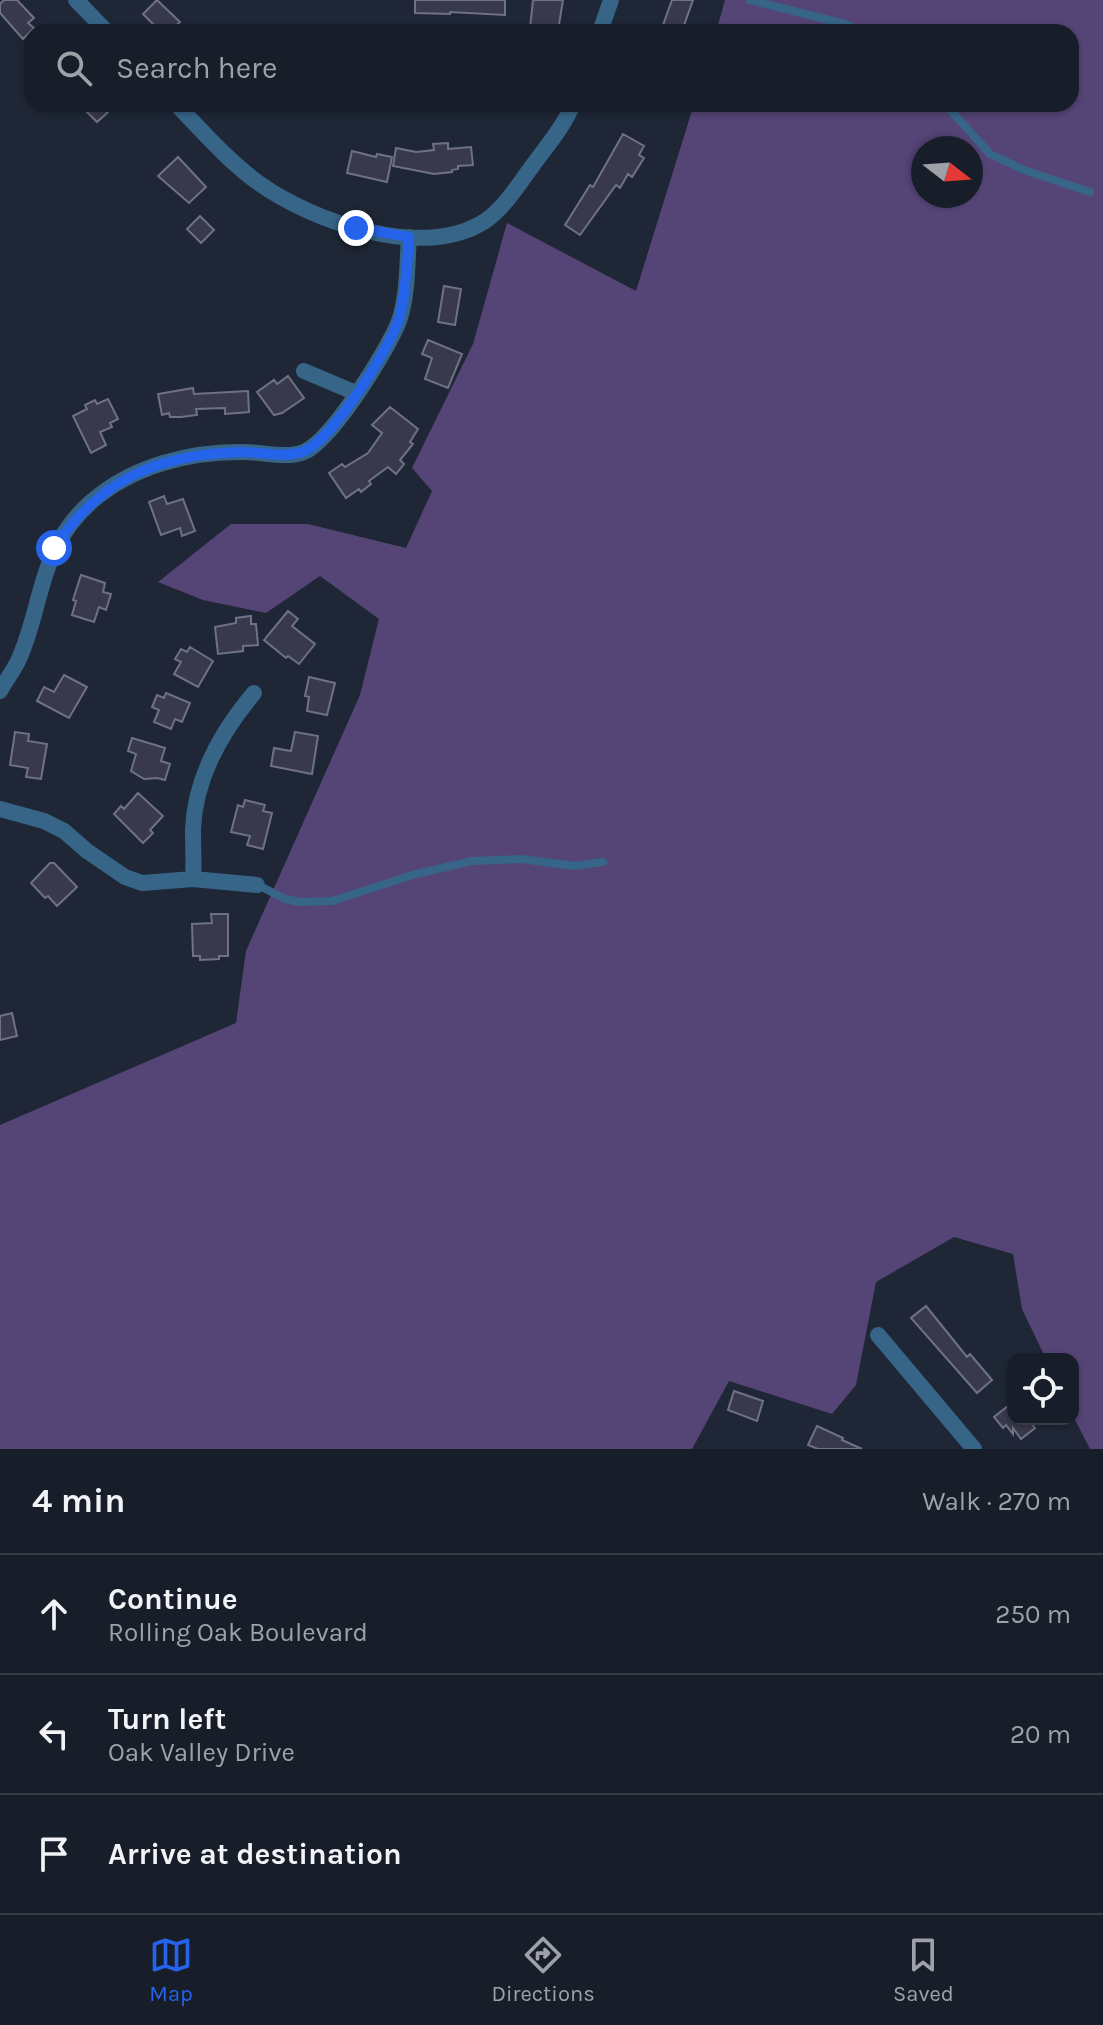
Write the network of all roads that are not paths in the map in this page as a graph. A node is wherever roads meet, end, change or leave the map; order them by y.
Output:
1 (76, 0) edge
2 (611, 0) edge
3 (750, 0) edge
4 (99, 24) edge
5 (603, 24) edge
6 (845, 24) edge
7 (184, 112) edge
8 (568, 112) edge
9 (952, 112) edge
10 (1090, 192) dead end
11 (409, 237) junction
12 (304, 371) dead end
13 (356, 393) junction
14 (0, 691) edge
15 (254, 693) dead end
16 (0, 809) edge
17 (603, 862) dead end
18 (193, 879) junction
19 (257, 885) joint
20 (878, 1335) dead end
21 (974, 1449) edge

1 - 4 street
2 - 5 street
3 - 6 lane
7 - 11 street
8 - 11 street
9 - 10 lane
11 - 13 street
12 - 13 street
13 - 14 street
15 - 18 street
16 - 18 street
17 - 19 lane
18 - 19 street
20 - 21 street

